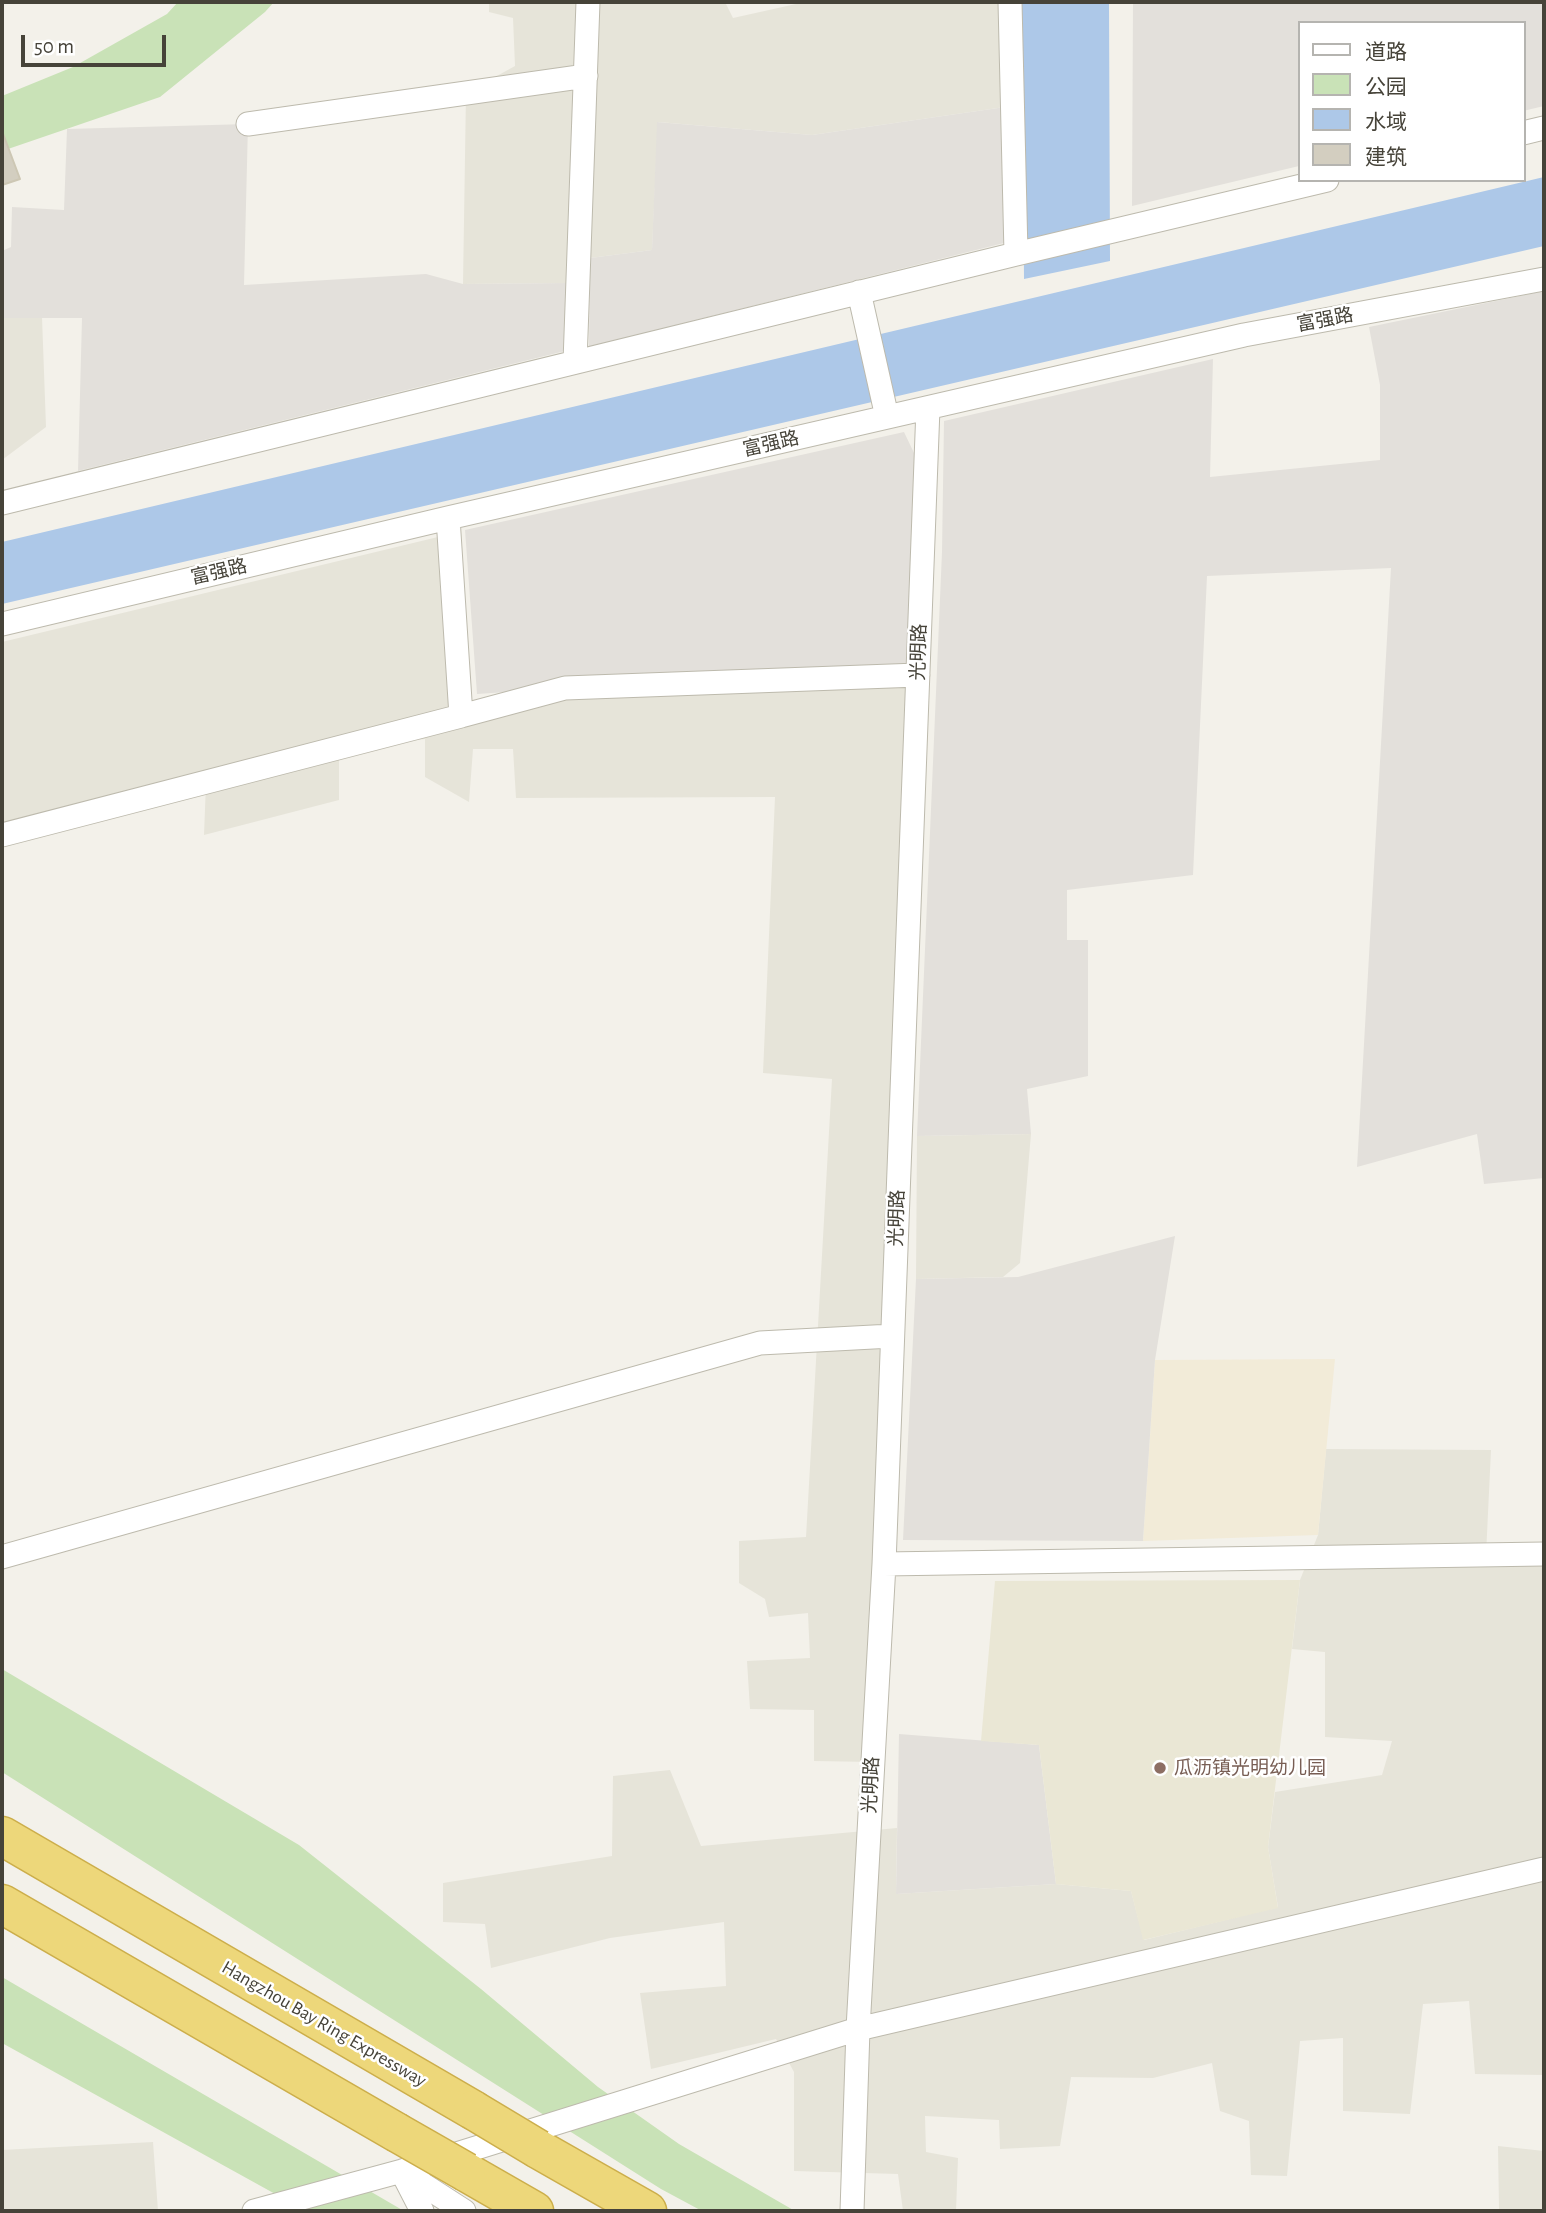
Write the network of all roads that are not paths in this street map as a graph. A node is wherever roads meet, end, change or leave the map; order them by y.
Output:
1 (588, 2) edge
2 (1010, 2) edge
3 (586, 76) junction
4 (248, 124) dead end
5 (1544, 128) edge
6 (1525, 133) edge
7 (1320, 182) edge
8 (1018, 253) junction
9 (1544, 279) edge
10 (859, 292) junction
11 (575, 362) junction
12 (928, 408) junction
13 (886, 412) junction
14 (2, 503) edge
15 (449, 517) junction
16 (2, 624) edge
17 (918, 675) junction
18 (461, 716) junction
19 (2, 835) edge
20 (892, 1336) junction
21 (1544, 1554) edge
22 (2, 1557) edge
23 (884, 1564) junction
24 (8, 1838) edge
25 (1544, 1869) edge
26 (2, 1904) edge
27 (858, 2029) junction
28 (402, 2171) junction
29 (260, 2210) edge
30 (422, 2211) edge
31 (464, 2211) edge
32 (534, 2211) edge
33 (647, 2211) edge
34 (852, 2211) edge

1 - 3 street
2 - 8 street
3 - 4 street
3 - 11 street
5 - 6 street
7 - 8 street
8 - 10 street
9 - 12 street, 富强路
10 - 11 street
10 - 13 street
11 - 14 street
12 - 13 street, 富强路
12 - 17 street, 光明路
13 - 15 street, 富强路
15 - 16 street, 富强路
15 - 18 street
17 - 18 street
17 - 20 street, 光明路
18 - 19 street
20 - 22 street
20 - 23 street, 光明路
21 - 23 street
23 - 27 street, 光明路
24 - 33 highway, Hangzhou Bay Ring Expressway, bridge
25 - 27 street
26 - 32 highway, bridge
27 - 28 street
27 - 34 street, 光明路
28 - 29 street
28 - 30 street
28 - 31 street

